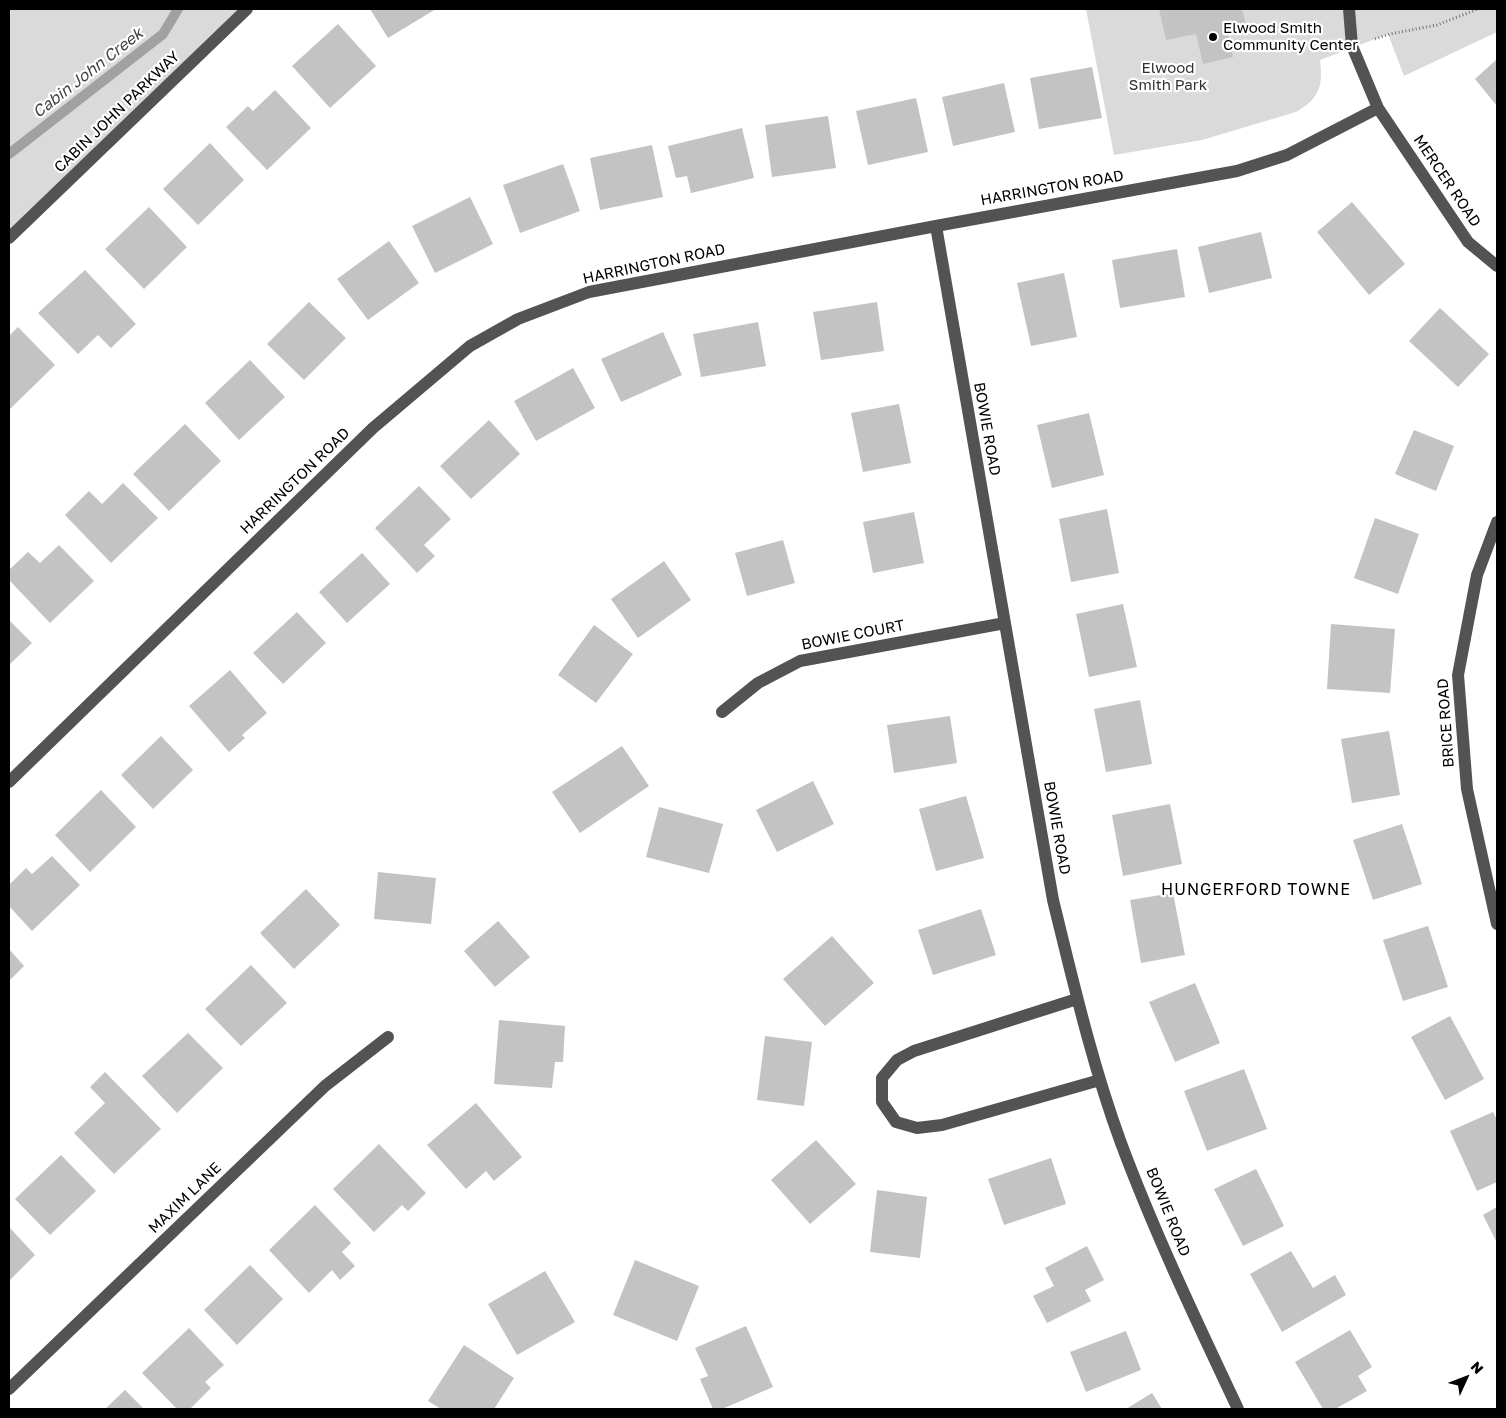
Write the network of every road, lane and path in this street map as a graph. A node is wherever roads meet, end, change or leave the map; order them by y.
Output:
1 (247, 9) edge
2 (1349, 9) edge
3 (1478, 9) edge
4 (1352, 46) junction
5 (1378, 108) junction
6 (936, 226) junction
7 (9, 238) edge
8 (1497, 266) edge
9 (1497, 522) edge
10 (1005, 623) junction
11 (722, 712) dead end
12 (9, 782) edge
13 (1497, 924) edge
14 (1077, 999) junction
15 (388, 1037) dead end
16 (1100, 1080) junction
17 (9, 1389) edge
18 (1238, 1409) edge

1 - 7 street, CABIN JOHN PARKWAY
2 - 4 street, MERCER ROAD
3 - 4 path
4 - 5 street, MERCER ROAD
5 - 6 street, HARRINGTON ROAD
5 - 8 street, MERCER ROAD
6 - 10 street, BOWIE ROAD
6 - 12 street, HARRINGTON ROAD
9 - 13 street, BRICE ROAD
10 - 11 street, BOWIE COURT
10 - 14 street, BOWIE ROAD
14 - 16 street, BOWIE ROAD
14 - 16 street
15 - 17 street, MAXIM LANE
16 - 18 street, BOWIE ROAD

